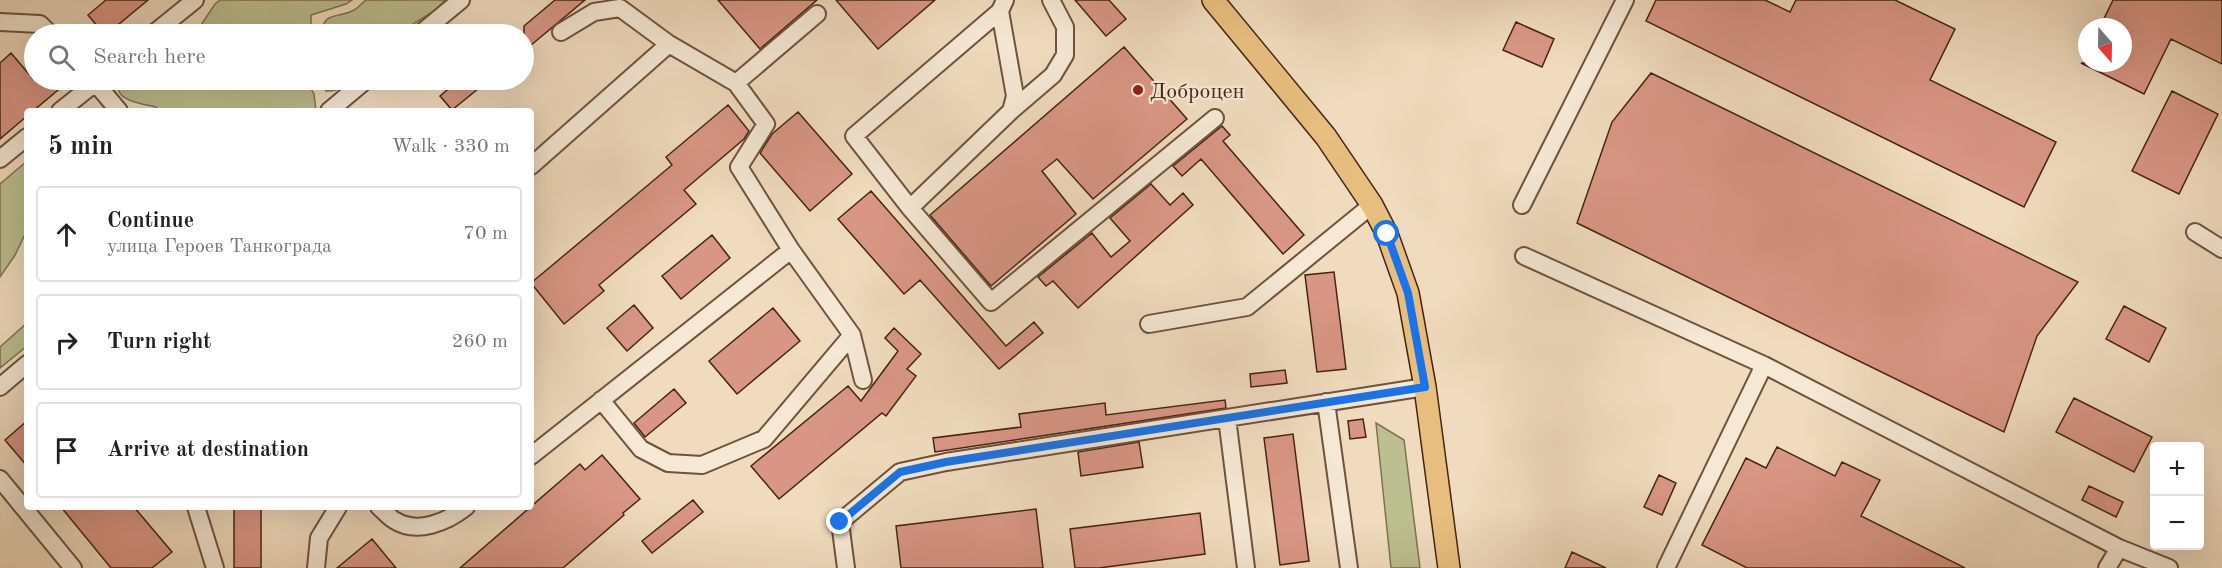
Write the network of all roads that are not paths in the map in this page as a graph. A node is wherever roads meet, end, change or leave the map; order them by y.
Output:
1 (195, 0) edge
2 (461, 0) edge
3 (1051, 0) edge
4 (1213, 0) edge
5 (1625, 0) edge
6 (623, 4) edge
7 (1002, 6) edge
8 (817, 14) dead end
9 (0, 22) edge
10 (40, 24) edge
11 (165, 24) edge
12 (432, 24) edge
13 (561, 32) dead end
14 (669, 44) junction
15 (736, 83) junction
16 (84, 90) edge
17 (103, 90) edge
18 (354, 90) edge
19 (63, 108) edge
20 (117, 108) edge
21 (333, 108) edge
22 (1011, 111) junction
23 (1215, 118) dead end
24 (24, 139) edge
25 (0, 159) edge
26 (534, 163) edge
27 (1372, 205) junction
28 (1522, 205) dead end
29 (910, 208) junction
30 (2195, 232) dead end
31 (2222, 249) edge
32 (791, 250) junction
33 (1524, 256) dead end
34 (1149, 324) dead end
35 (852, 335) junction
36 (1764, 365) junction
37 (24, 367) edge
38 (863, 380) dead end
39 (0, 387) edge
40 (1425, 387) junction
41 (601, 400) junction
42 (1326, 402) junction
43 (1227, 418) junction
44 (534, 454) edge
45 (0, 479) edge
46 (24, 508) edge
47 (25, 510) edge
48 (197, 510) edge
49 (336, 510) edge
50 (382, 510) edge
51 (462, 510) edge
52 (2119, 548) junction
53 (73, 568) edge
54 (215, 568) edge
55 (315, 568) edge
56 (846, 568) edge
57 (1246, 568) edge
58 (1349, 568) edge
59 (1449, 568) edge
60 (1667, 568) edge
61 (2107, 568) edge
62 (2169, 568) edge

1 - 11 street
2 - 12 street
3 - 22 street
4 - 27 main road
5 - 28 street
6 - 13 street
6 - 14 street
7 - 22 street
7 - 29 street
8 - 15 street
9 - 10 street
14 - 15 street
14 - 26 street
15 - 32 street
16 - 19 street
17 - 20 street
18 - 21 street
22 - 29 street
23 - 29 street
24 - 25 street
27 - 34 street
27 - 40 main road
30 - 31 street
32 - 35 street
32 - 41 street
33 - 36 street
35 - 38 street
35 - 41 street
36 - 52 street
36 - 60 street
37 - 39 street
40 - 42 street
40 - 59 main road
41 - 44 street
42 - 43 street
42 - 58 street
43 - 56 street
43 - 57 street
45 - 46 street
47 - 53 street
48 - 54 street
49 - 55 street
50 - 51 street
52 - 61 street
52 - 62 street

